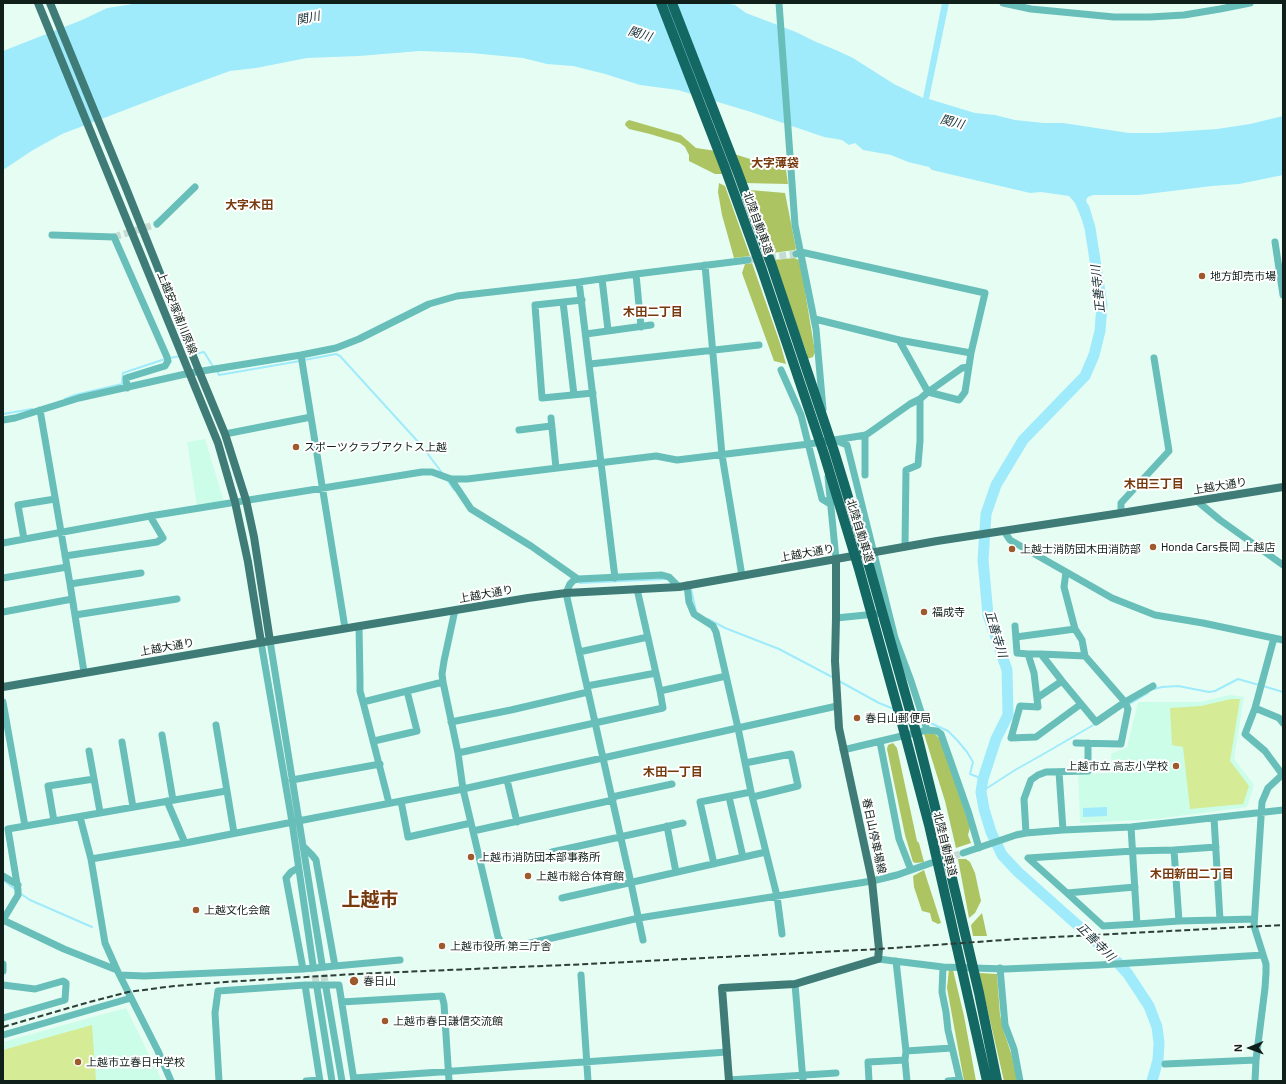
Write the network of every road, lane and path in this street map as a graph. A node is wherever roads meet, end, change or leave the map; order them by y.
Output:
1 (38, 3) edge
2 (50, 3) edge
3 (661, 3) edge
4 (672, 3) edge
5 (778, 3) edge
6 (1003, 3) edge
7 (1250, 3) edge
8 (194, 187) dead end
9 (157, 224) tunnel mouth
10 (52, 235) dead end
11 (1275, 242) dead end
12 (799, 253) junction
13 (748, 260) tunnel mouth
14 (705, 265) junction
15 (636, 274) junction
16 (602, 279) junction
17 (579, 282) junction
18 (1283, 295) edge
19 (582, 300) junction
20 (563, 302) junction
21 (814, 319) junction
22 (651, 325) dead end
23 (641, 327) junction
24 (608, 330) junction
25 (586, 334) junction
26 (899, 340) junction
27 (759, 345) dead end
28 (713, 350) junction
29 (971, 354) junction
30 (301, 356) junction
31 (798, 358) junction
32 (1154, 358) dead end
33 (590, 364) junction
34 (968, 367) junction
35 (780, 370) dead end
36 (199, 371) junction
37 (190, 373) junction
38 (127, 388) junction
39 (928, 392) junction
40 (593, 393) junction
41 (574, 395) junction
42 (920, 399) junction
43 (40, 410) junction
44 (312, 417) junction
45 (3, 420) edge
46 (519, 430) dead end
47 (225, 434) junction
48 (865, 435) junction
49 (835, 440) junction
50 (824, 441) junction
51 (809, 444) junction
52 (722, 455) junction
53 (602, 462) junction
54 (556, 468) junction
55 (864, 475) dead end
56 (451, 479) junction
57 (1283, 487) edge
58 (323, 488) junction
59 (55, 499) junction
60 (246, 500) junction
61 (1197, 501) junction
62 (235, 502) junction
63 (830, 504) junction
64 (1121, 513) junction
65 (150, 516) junction
66 (1004, 531) junction
67 (61, 533) junction
68 (24, 539) junction
69 (3, 543) edge
70 (905, 547) junction
71 (874, 552) junction
72 (65, 556) junction
73 (836, 559) junction
74 (1283, 565) edge
75 (67, 567) junction
76 (1066, 572) junction
77 (141, 573) dead end
78 (742, 576) junction
79 (3, 578) edge
80 (615, 578) junction
81 (578, 579) junction
82 (70, 584) junction
83 (683, 586) junction
84 (637, 589) junction
85 (566, 593) junction
86 (72, 599) junction
87 (177, 599) dead end
88 (455, 610) junction
89 (3, 612) edge
90 (889, 613) junction
91 (75, 615) junction
92 (836, 618) junction
93 (359, 626) junction
94 (1015, 626) dead end
95 (345, 628) junction
96 (1075, 629) junction
97 (648, 637) junction
98 (1016, 637) junction
99 (1274, 638) junction
100 (1283, 640) edge
101 (270, 641) junction
102 (261, 642) junction
103 (580, 652) junction
104 (1028, 654) junction
105 (1041, 654) junction
106 (1085, 656) junction
107 (84, 672) junction
108 (656, 672) junction
109 (726, 676) junction
110 (1062, 681) junction
111 (443, 682) junction
112 (1153, 686) dead end
113 (3, 687) edge
114 (587, 689) junction
115 (407, 691) junction
116 (660, 691) junction
117 (1037, 698) junction
118 (3, 702) edge
119 (363, 702) junction
120 (1124, 702) junction
121 (1080, 704) junction
122 (837, 706) junction
123 (1255, 708) junction
124 (451, 722) junction
125 (595, 723) junction
126 (1283, 723) edge
127 (216, 725) dead end
128 (738, 728) junction
129 (927, 730) junction
130 (162, 735) dead end
131 (374, 741) junction
132 (122, 742) dead end
133 (880, 742) junction
134 (1076, 743) dead end
135 (1088, 744) junction
136 (89, 750) dead end
137 (843, 750) junction
138 (458, 753) junction
139 (603, 759) junction
140 (745, 763) junction
141 (380, 764) junction
142 (1059, 772) junction
143 (1283, 774) edge
144 (94, 779) junction
145 (292, 780) junction
146 (507, 780) junction
147 (672, 784) dead end
148 (463, 790) junction
149 (226, 791) junction
150 (752, 795) junction
151 (729, 797) junction
152 (612, 799) junction
153 (170, 800) junction
154 (401, 801) junction
155 (390, 803) junction
156 (133, 807) junction
157 (1283, 810) edge
158 (100, 812) junction
159 (1262, 812) junction
160 (80, 817) junction
161 (1214, 818) junction
162 (54, 820) junction
163 (296, 821) junction
164 (517, 822) junction
165 (683, 822) dead end
166 (471, 823) junction
167 (24, 826) junction
168 (667, 826) junction
169 (1131, 827) junction
170 (6, 830) edge
171 (473, 830) junction
172 (1063, 830) junction
173 (234, 832) junction
174 (1026, 833) junction
175 (621, 836) junction
176 (185, 843) junction
177 (303, 846) junction
178 (1216, 847) junction
179 (979, 848) junction
180 (1174, 850) junction
181 (1133, 851) junction
182 (552, 852) dead end
183 (766, 852) junction
184 (963, 853) tunnel mouth
185 (743, 858) junction
186 (91, 859) junction
187 (931, 863) tunnel mouth
188 (714, 864) junction
189 (298, 868) junction
190 (910, 870) junction
191 (676, 872) junction
192 (3, 876) edge
193 (872, 881) junction
194 (631, 883) junction
195 (18, 884) junction
196 (1135, 887) junction
197 (1067, 892) junction
198 (776, 896) junction
199 (562, 898) dead end
200 (639, 918) junction
201 (1254, 919) junction
202 (3, 920) edge
203 (1220, 920) junction
204 (1179, 921) junction
205 (1137, 924) junction
206 (782, 934) dead end
207 (643, 940) dead end
208 (1263, 955) junction
209 (878, 959) junction
210 (400, 960) dead end
211 (896, 961) junction
212 (3, 964) edge
213 (322, 964) tunnel mouth
214 (313, 965) tunnel mouth
215 (335, 966) junction
216 (943, 967) junction
217 (303, 968) junction
218 (1000, 968) junction
219 (3, 970) edge
220 (118, 972) junction
221 (581, 975) dead end
222 (795, 984) junction
223 (3, 985) edge
224 (305, 985) junction
225 (317, 988) tunnel mouth
226 (326, 988) tunnel mouth
227 (131, 998) junction
228 (342, 1002) junction
229 (3, 1018) edge
230 (3, 1035) edge
231 (952, 1048) junction
232 (906, 1051) junction
233 (727, 1052) junction
234 (905, 1060) junction
235 (1256, 1060) junction
236 (587, 1062) junction
237 (1165, 1064) dead end
238 (448, 1072) junction
239 (836, 1073) dead end
240 (404, 1078) edge
241 (803, 1078) edge
242 (320, 1080) edge
243 (354, 1080) edge
244 (729, 1080) edge
245 (960, 1080) edge
246 (171, 1081) edge
247 (219, 1081) edge
248 (306, 1081) edge
249 (332, 1081) edge
250 (342, 1081) edge
251 (449, 1081) edge
252 (588, 1081) edge
253 (869, 1081) edge
254 (907, 1081) edge
255 (948, 1081) edge
256 (987, 1081) edge
257 (997, 1081) edge
258 (1020, 1081) edge
259 (1255, 1081) edge

1 - 37 main road, 上越安塚浦川原線
2 - 36 main road, 上越安塚浦川原線
3 - 31 highway, 北陸自動車道
4 - 31 highway, 北陸自動車道
5 - 12 street
6 - 7 street
8 - 9 street
10 - 38 street
11 - 18 street
12 - 21 street
12 - 29 street
13 - 14 street
14 - 15 street
14 - 28 street
15 - 16 street
15 - 23 street
16 - 17 street
16 - 24 street
17 - 19 street
17 - 30 street
19 - 20 street
19 - 25 street
20 - 41 street
20 - 41 street
21 - 26 street
21 - 50 street
22 - 23 street
23 - 24 street
24 - 25 street
25 - 33 street
26 - 29 street
26 - 39 street
27 - 28 street
28 - 33 street
28 - 52 street
29 - 34 street
30 - 36 street
30 - 44 street
31 - 256 highway, 北陸自動車道
31 - 257 highway, 北陸自動車道
32 - 64 street
33 - 40 street
34 - 39 street
34 - 39 street
35 - 51 street
36 - 37 street
36 - 47 main road, 上越安塚浦川原線
37 - 38 street
37 - 62 main road, 上越安塚浦川原線
38 - 43 street
39 - 42 street
40 - 41 street
40 - 53 street
42 - 48 street
42 - 70 street
43 - 45 street
43 - 59 street
44 - 47 street
44 - 58 street
46 - 54 street
47 - 60 main road, 上越安塚浦川原線
48 - 49 street
48 - 55 street
49 - 50 street
49 - 71 street
50 - 51 street
50 - 63 street
51 - 52 street
51 - 63 street
52 - 53 street
52 - 78 street
53 - 54 street
53 - 80 street
54 - 56 street
56 - 58 street
56 - 81 street
57 - 61 main road, 上越大通り
58 - 60 street
58 - 95 street
59 - 67 street
59 - 68 street
60 - 62 street
60 - 101 main road, 上越安塚浦川原線
61 - 64 main road, 上越大通り
61 - 74 street
62 - 65 street
62 - 102 main road, 上越安塚浦川原線
63 - 73 street
64 - 66 main road, 上越大通り
65 - 67 street
65 - 72 street
66 - 70 main road, 上越大通り
66 - 76 street
67 - 68 street
67 - 72 street
68 - 69 street
70 - 71 main road, 上越大通り
71 - 73 main road, 上越大通り
71 - 90 street
72 - 75 street
73 - 78 main road, 上越大通り
73 - 92 main road, 春日山停車場線
75 - 79 street
75 - 82 street
76 - 96 street
76 - 99 street
77 - 82 street
78 - 83 main road, 上越大通り
80 - 81 street
80 - 83 street
81 - 85 street
82 - 86 street
83 - 84 main road, 上越大通り
83 - 109 street
84 - 85 main road, 上越大通り
84 - 97 street
85 - 88 main road, 上越大通り
85 - 103 street
86 - 89 street
86 - 91 street
87 - 91 street
88 - 93 main road, 上越大通り
88 - 111 street
90 - 92 street
90 - 129 street
91 - 107 street
92 - 122 main road, 春日山停車場線
93 - 95 main road, 上越大通り
93 - 119 street
94 - 98 street
95 - 101 main road, 上越大通り
96 - 98 street
96 - 106 street
97 - 103 street
97 - 108 street
98 - 104 street
99 - 100 street
99 - 123 street
101 - 102 main road, 上越大通り
101 - 145 street
102 - 107 main road, 上越大通り
102 - 163 street
103 - 114 street
104 - 105 street
104 - 117 street
105 - 106 street
105 - 110 street
106 - 120 street
107 - 113 main road, 上越大通り
108 - 114 street
108 - 116 street
109 - 116 street
109 - 128 street
110 - 117 street
110 - 121 street
111 - 115 street
111 - 124 street
112 - 120 street
114 - 124 street
114 - 125 street
115 - 119 street
115 - 131 street
116 - 125 street
117 - 121 street
118 - 167 street
119 - 131 street
120 - 121 street
120 - 135 street
122 - 128 street
122 - 137 main road, 春日山停車場線
123 - 126 street
123 - 143 street
124 - 138 street
125 - 138 street
125 - 139 street
127 - 149 street
128 - 139 street
128 - 140 street
129 - 133 street
129 - 179 street
130 - 153 street
131 - 141 street
132 - 156 street
133 - 137 street
133 - 190 street
134 - 135 street
135 - 142 street
136 - 144 street
137 - 193 main road, 春日山停車場線
138 - 148 street
139 - 146 street
139 - 152 street
140 - 150 street
140 - 150 street
141 - 145 street
141 - 155 street
142 - 172 street
142 - 174 street
143 - 159 street
144 - 158 street
144 - 162 street
145 - 163 street
146 - 148 street
146 - 164 street
147 - 152 street
148 - 154 street
148 - 166 street
149 - 153 street
149 - 173 street
150 - 151 street
150 - 183 street
151 - 185 street
151 - 188 street
152 - 164 street
152 - 175 street
153 - 156 street
153 - 176 street
154 - 155 street
154 - 166 street
155 - 163 street
156 - 158 street
157 - 159 street
158 - 160 street
159 - 161 street
159 - 201 street
160 - 162 street
160 - 186 street
161 - 169 street
161 - 178 street
162 - 167 street
163 - 173 street
163 - 177 street
163 - 189 street
164 - 171 street
165 - 168 street
166 - 171 street
167 - 170 street
168 - 175 street
168 - 191 street
169 - 172 street
169 - 181 street
170 - 195 street
171 - 200 street
172 - 174 street
173 - 176 street
174 - 179 street
175 - 182 street
175 - 194 street
176 - 186 street
177 - 213 street
177 - 215 street
178 - 180 street
178 - 203 street
179 - 184 street
180 - 181 street
180 - 204 street
181 - 196 street
181 - 197 street
183 - 185 street
183 - 198 street
185 - 188 street
186 - 220 street
187 - 190 street
188 - 191 street
189 - 214 street
189 - 217 street
190 - 193 street
191 - 194 street
192 - 195 street
193 - 198 street
193 - 209 main road, 春日山停車場線
194 - 199 street
194 - 200 street
195 - 202 street
196 - 197 street
196 - 205 street
197 - 205 street
198 - 200 street
198 - 206 street
200 - 207 street
201 - 203 street
201 - 208 street
202 - 220 street
203 - 204 street
204 - 205 street
208 - 218 street
208 - 235 street
209 - 211 street
209 - 222 main road
210 - 215 street
211 - 216 street
211 - 232 street
212 - 219 street
215 - 217 street
216 - 218 street
216 - 231 street
217 - 220 street
218 - 258 street
220 - 227 street
221 - 236 street
222 - 233 main road
222 - 241 street
223 - 229 street
224 - 228 street
224 - 242 street
224 - 247 street
225 - 249 street
226 - 250 street
227 - 230 street
227 - 246 street
228 - 238 street
228 - 243 street
231 - 232 street
231 - 245 street
232 - 234 street
233 - 236 street
233 - 244 main road
234 - 253 street
234 - 254 street
235 - 237 street
235 - 259 street
236 - 238 street
236 - 252 street
238 - 240 street
238 - 251 street
239 - 241 street
240 - 243 street
241 - 244 street
242 - 248 street
245 - 255 street

